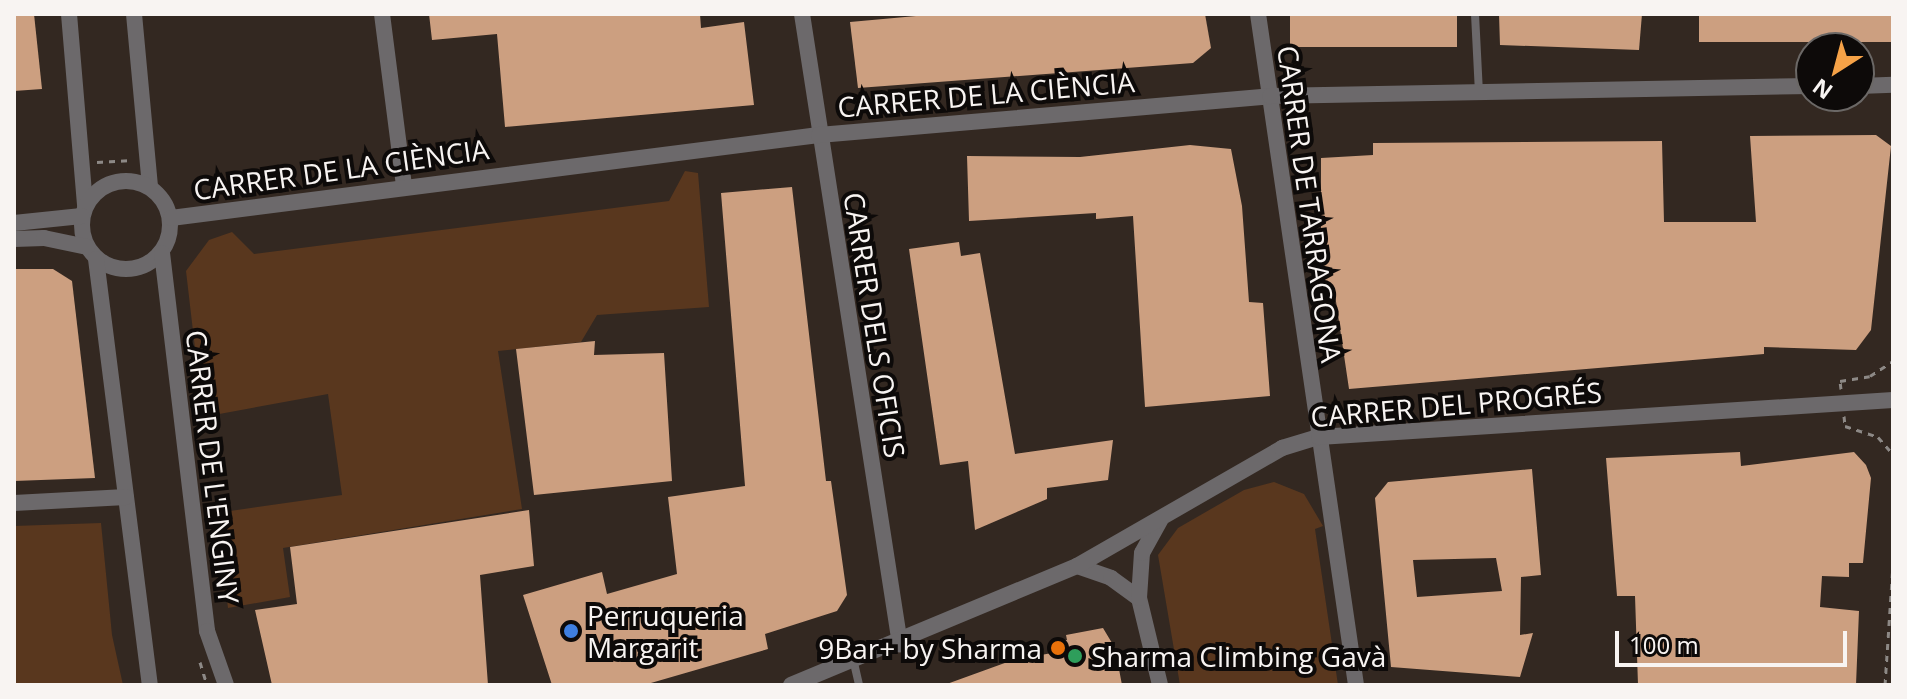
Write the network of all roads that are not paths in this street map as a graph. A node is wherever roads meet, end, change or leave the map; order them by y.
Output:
1 (69, 14) edge
2 (134, 14) edge
3 (382, 14) edge
4 (802, 14) edge
5 (1258, 14) edge
6 (1475, 14) edge
7 (1795, 86) edge
8 (1479, 92) junction
9 (1270, 96) junction
10 (819, 135) junction
11 (404, 186) junction
12 (150, 187) junction
13 (84, 211) junction
14 (171, 218) junction
15 (14, 223) edge
16 (14, 239) edge
17 (92, 253) junction
18 (162, 253) junction
19 (1893, 400) edge
20 (1319, 437) junction
21 (126, 497) junction
22 (14, 503) edge
23 (1161, 518) junction
24 (1077, 566) junction
25 (1139, 598) junction
26 (900, 644) junction
27 (854, 663) junction
28 (150, 685) edge
29 (226, 685) edge
30 (791, 685) edge
31 (859, 685) edge
32 (1160, 685) edge
33 (1356, 685) edge

1 - 13 street
2 - 12 street
3 - 11 street
4 - 10 street, CARRER DELS OFICIS
5 - 9 street, CARRER DE TARRAGONA
6 - 8 lane
7 - 8 street, CARRER DE LA CIÈNCIA
8 - 9 street, CARRER DE LA CIÈNCIA
9 - 10 street, CARRER DE LA CIÈNCIA
9 - 20 street, CARRER DE TARRAGONA
10 - 11 street, CARRER DE LA CIÈNCIA
10 - 26 street, CARRER DELS OFICIS
11 - 14 street, CARRER DE LA CIÈNCIA
12 - 13 street
12 - 14 street
13 - 15 street
13 - 17 street
14 - 18 street
16 - 17 street
17 - 18 street
17 - 21 street
18 - 29 street, CARRER DE L'ENGINY
19 - 20 street, CARRER DEL PROGRÉS
20 - 23 street, CARRER DEL PROGRÉS
20 - 33 street, CARRER DE TARRAGONA
21 - 22 street
21 - 28 street
23 - 24 street, CARRER DEL PROGRÉS
23 - 25 street
24 - 25 street
24 - 26 street, CARRER DEL PROGRÉS
25 - 32 street
26 - 27 street, CARRER DEL PROGRÉS
27 - 30 street, CARRER DEL PROGRÉS
27 - 31 lane

